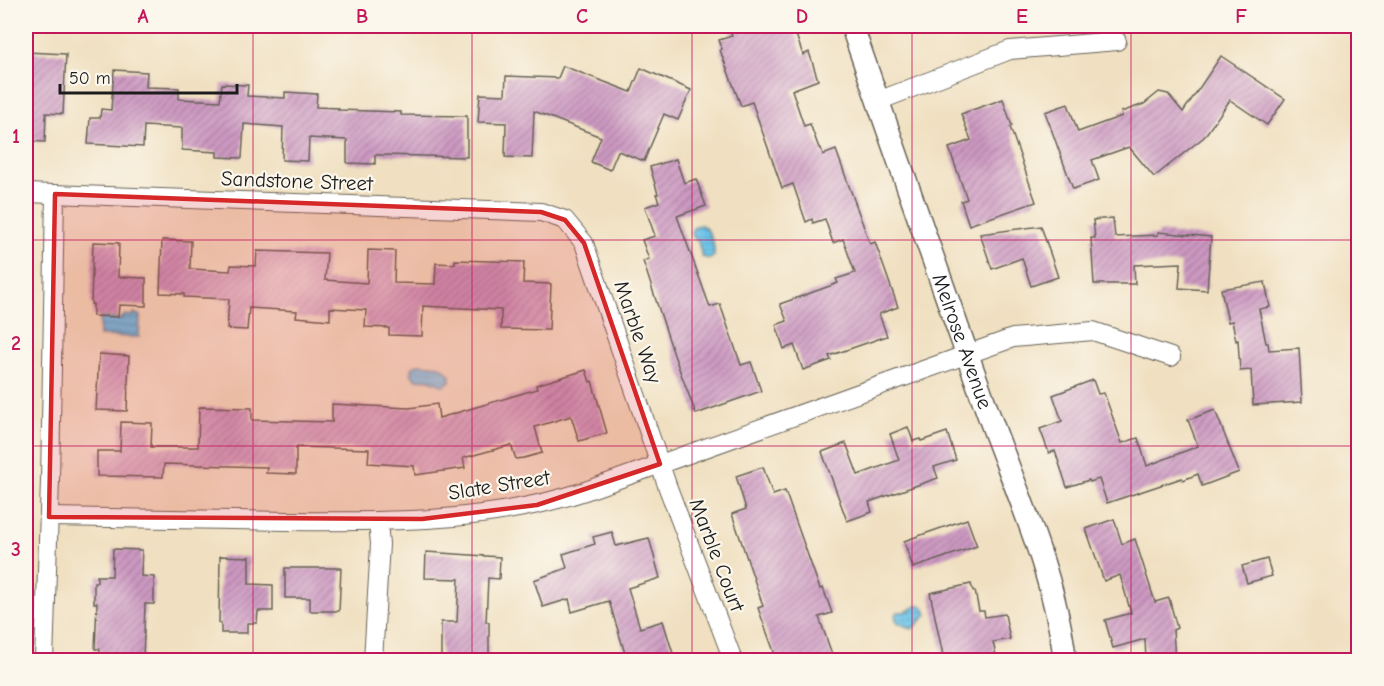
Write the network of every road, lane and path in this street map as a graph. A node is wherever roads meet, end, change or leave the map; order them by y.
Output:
1 (852, 26) edge
2 (1117, 41) dead end
3 (878, 101) junction
4 (26, 193) edge
5 (55, 194) junction
6 (565, 220) joint
7 (967, 355) junction
8 (1171, 357) dead end
9 (660, 465) junction
10 (49, 517) junction
11 (378, 522) junction
12 (45, 660) edge
13 (373, 660) edge
14 (733, 660) edge
15 (1065, 660) edge

1 - 3 street, Melrose Avenue
2 - 3 street
3 - 7 street, Melrose Avenue
4 - 5 street, Sandstone Street
5 - 6 street, Sandstone Street
5 - 10 street
6 - 9 street, Marble Way
7 - 8 street, Slate Street
7 - 9 street, Slate Street
7 - 15 street, Melrose Avenue
9 - 11 street, Slate Street
9 - 14 street, Marble Court
10 - 11 street, Slate Street
10 - 12 street
11 - 13 street

